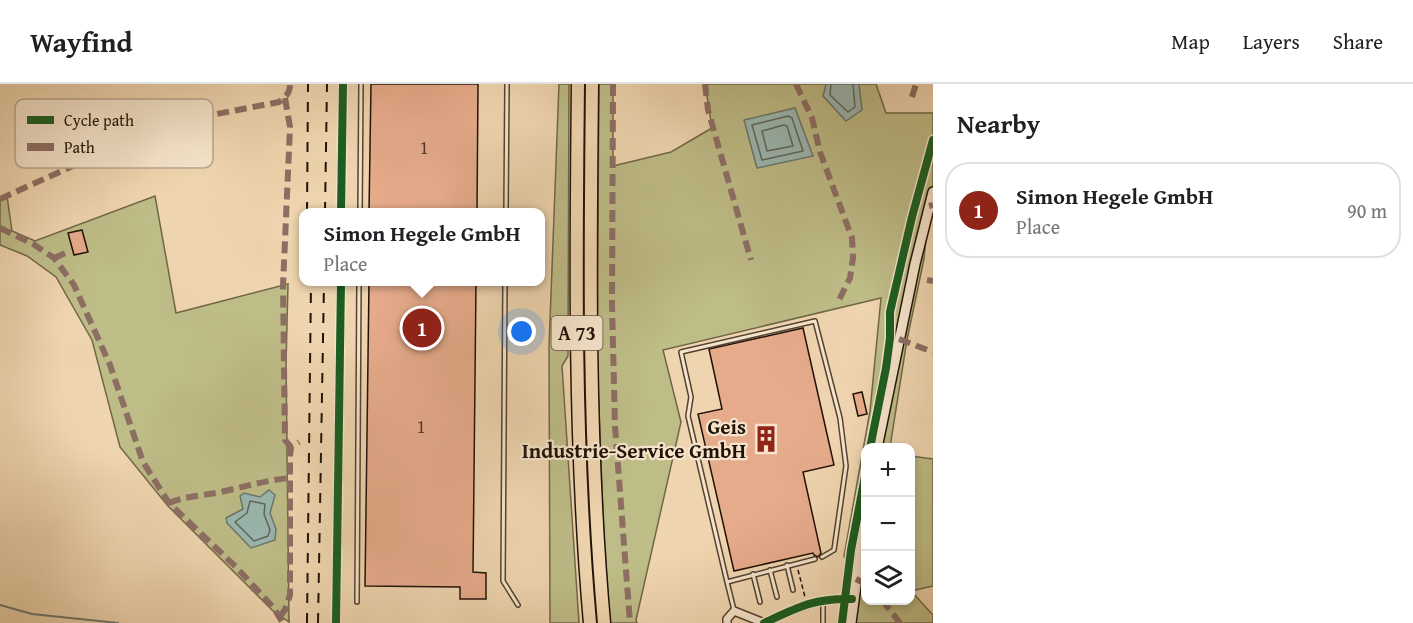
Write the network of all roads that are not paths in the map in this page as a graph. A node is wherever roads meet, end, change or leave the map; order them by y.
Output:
1 (343, 84) edge
2 (361, 84) edge
3 (507, 84) edge
4 (578, 84) edge
5 (592, 84) edge
6 (933, 192) edge
7 (341, 208) edge
8 (360, 208) edge
9 (506, 208) edge
10 (341, 286) edge
11 (359, 286) edge
12 (505, 286) edge
13 (878, 443) edge
14 (861, 545) edge
15 (822, 557) dead end
16 (815, 559) dead end
17 (787, 565) junction
18 (770, 570) junction
19 (753, 574) junction
20 (727, 582) junction
21 (793, 590) dead end
22 (777, 597) dead end
23 (823, 599) junction
24 (853, 599) junction
25 (357, 602) dead end
26 (760, 603) dead end
27 (518, 605) dead end
28 (734, 611) junction
29 (604, 621) edge
30 (336, 623) edge
31 (590, 623) edge
32 (727, 623) edge
33 (764, 623) edge
34 (823, 623) edge
35 (851, 623) edge

1 - 7 street
2 - 8 lane
3 - 9 lane
4 - 31 highway, A 73
5 - 29 highway, A 73
6 - 13 main road
10 - 30 street
11 - 25 lane
12 - 27 lane
14 - 24 main road
15 - 20 lane
16 - 17 lane
17 - 18 lane
17 - 21 lane
18 - 19 lane
18 - 22 lane
19 - 20 lane
19 - 26 lane
20 - 28 lane
23 - 24 street
23 - 33 street
23 - 34 lane
24 - 35 main road
28 - 32 street
28 - 33 street

